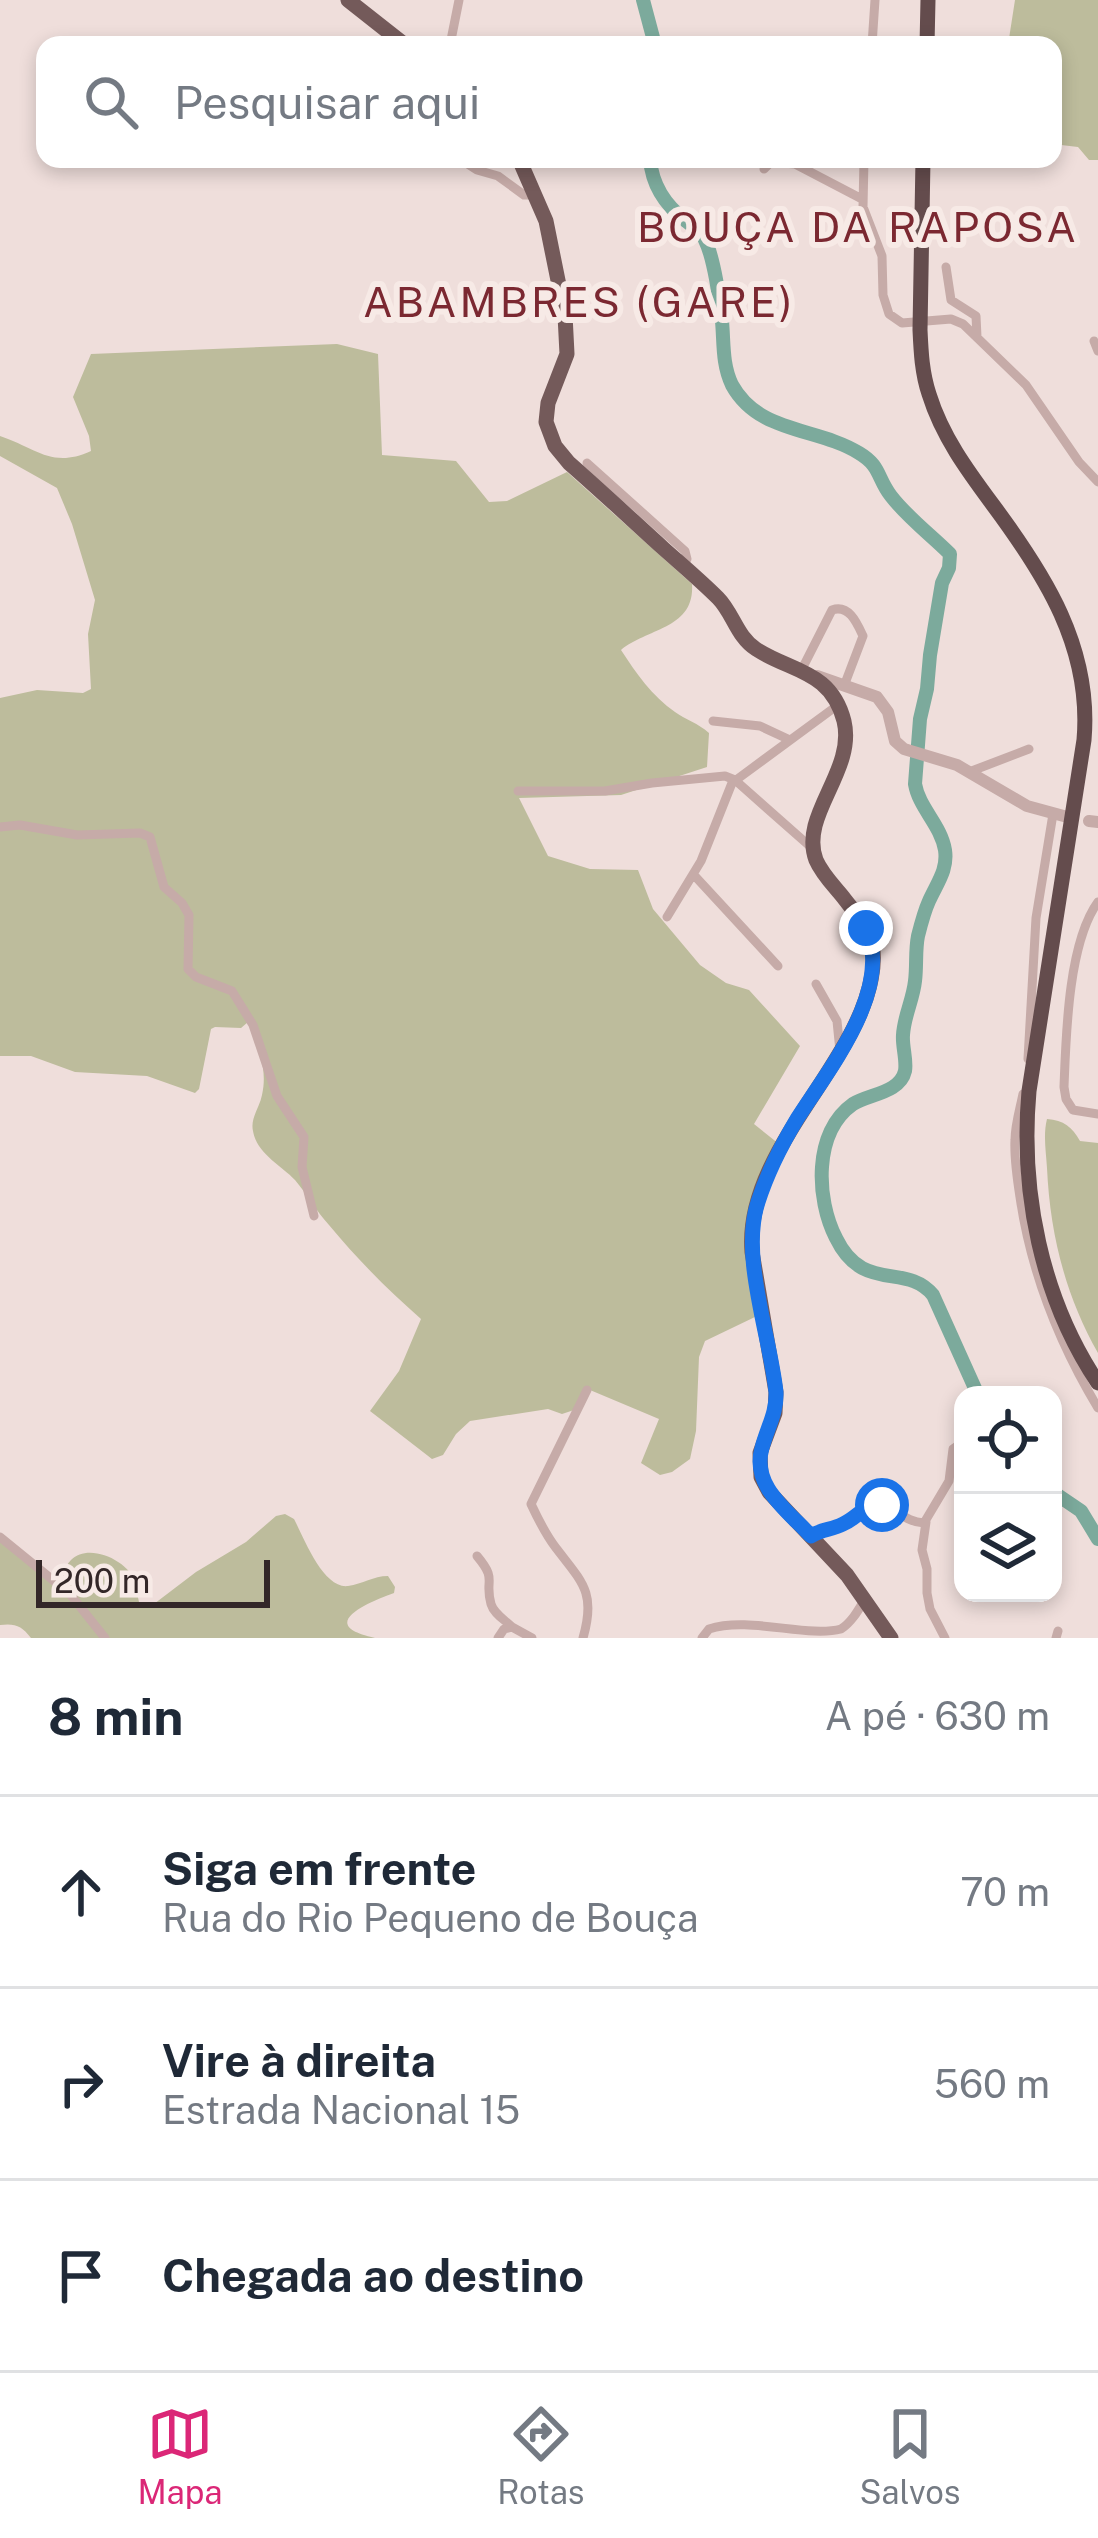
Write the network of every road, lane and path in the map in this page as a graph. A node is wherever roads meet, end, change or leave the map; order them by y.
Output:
1 (459, 0) edge
2 (875, 0) edge
3 (932, 0) edge
4 (350, 4) edge
5 (393, 36) edge
6 (452, 36) edge
7 (873, 36) edge
8 (931, 36) edge
9 (474, 168) edge
10 (523, 168) edge
11 (803, 168) edge
12 (864, 168) edge
13 (927, 168) edge
14 (927, 168) edge
15 (536, 195) junction
16 (862, 199) junction
17 (946, 267) dead end
18 (977, 338) junction
19 (1098, 457) edge
20 (587, 463) dead end
21 (1083, 467) junction
22 (1098, 482) edge
23 (682, 565) junction
24 (806, 671) junction
25 (845, 695) junction
26 (713, 721) dead end
27 (790, 740) junction
28 (1029, 748) dead end
29 (969, 772) junction
30 (735, 780) junction
31 (518, 791) dead end
32 (1053, 814) junction
33 (1071, 818) dead end
34 (0, 827) edge
35 (814, 849) junction
36 (694, 874) junction
37 (1098, 902) edge
38 (667, 917) dead end
39 (778, 966) dead end
40 (816, 984) dead end
41 (840, 1053) junction
42 (1098, 1114) edge
43 (314, 1216) dead end
44 (1098, 1368) edge
45 (1098, 1383) edge
46 (587, 1390) dead end
47 (1098, 1408) edge
48 (954, 1448) edge
49 (926, 1522) junction
50 (811, 1536) junction
51 (0, 1537) edge
52 (477, 1556) dead end
53 (865, 1599) junction
54 (512, 1627) junction
55 (105, 1638) edge
56 (498, 1638) edge
57 (532, 1638) edge
58 (584, 1638) edge
59 (702, 1638) edge
60 (891, 1638) edge
61 (945, 1638) edge

1 - 6 street
2 - 7 street
3 - 8 highway
4 - 5 main road
9 - 15 street
10 - 15 main road
11 - 16 street
12 - 16 street
13 - 44 highway
14 - 45 highway
15 - 23 main road
16 - 18 street
17 - 18 street
18 - 21 street
19 - 21 street
20 - 23 street
21 - 22 street
23 - 24 main road
24 - 25 main road
24 - 25 street
25 - 27 street
25 - 29 street
25 - 35 main road
26 - 27 street
27 - 30 street
28 - 29 street
29 - 32 street
30 - 31 street
30 - 35 street
30 - 36 street
32 - 33 street
32 - 47 street
34 - 43 street
35 - 41 main road
36 - 38 street
36 - 39 street
37 - 42 street
40 - 41 street
41 - 50 main road
46 - 58 street
48 - 49 street
49 - 50 street
49 - 61 street
50 - 53 main road
51 - 55 street
52 - 54 street
53 - 59 street
53 - 60 main road
54 - 56 street
54 - 57 street

